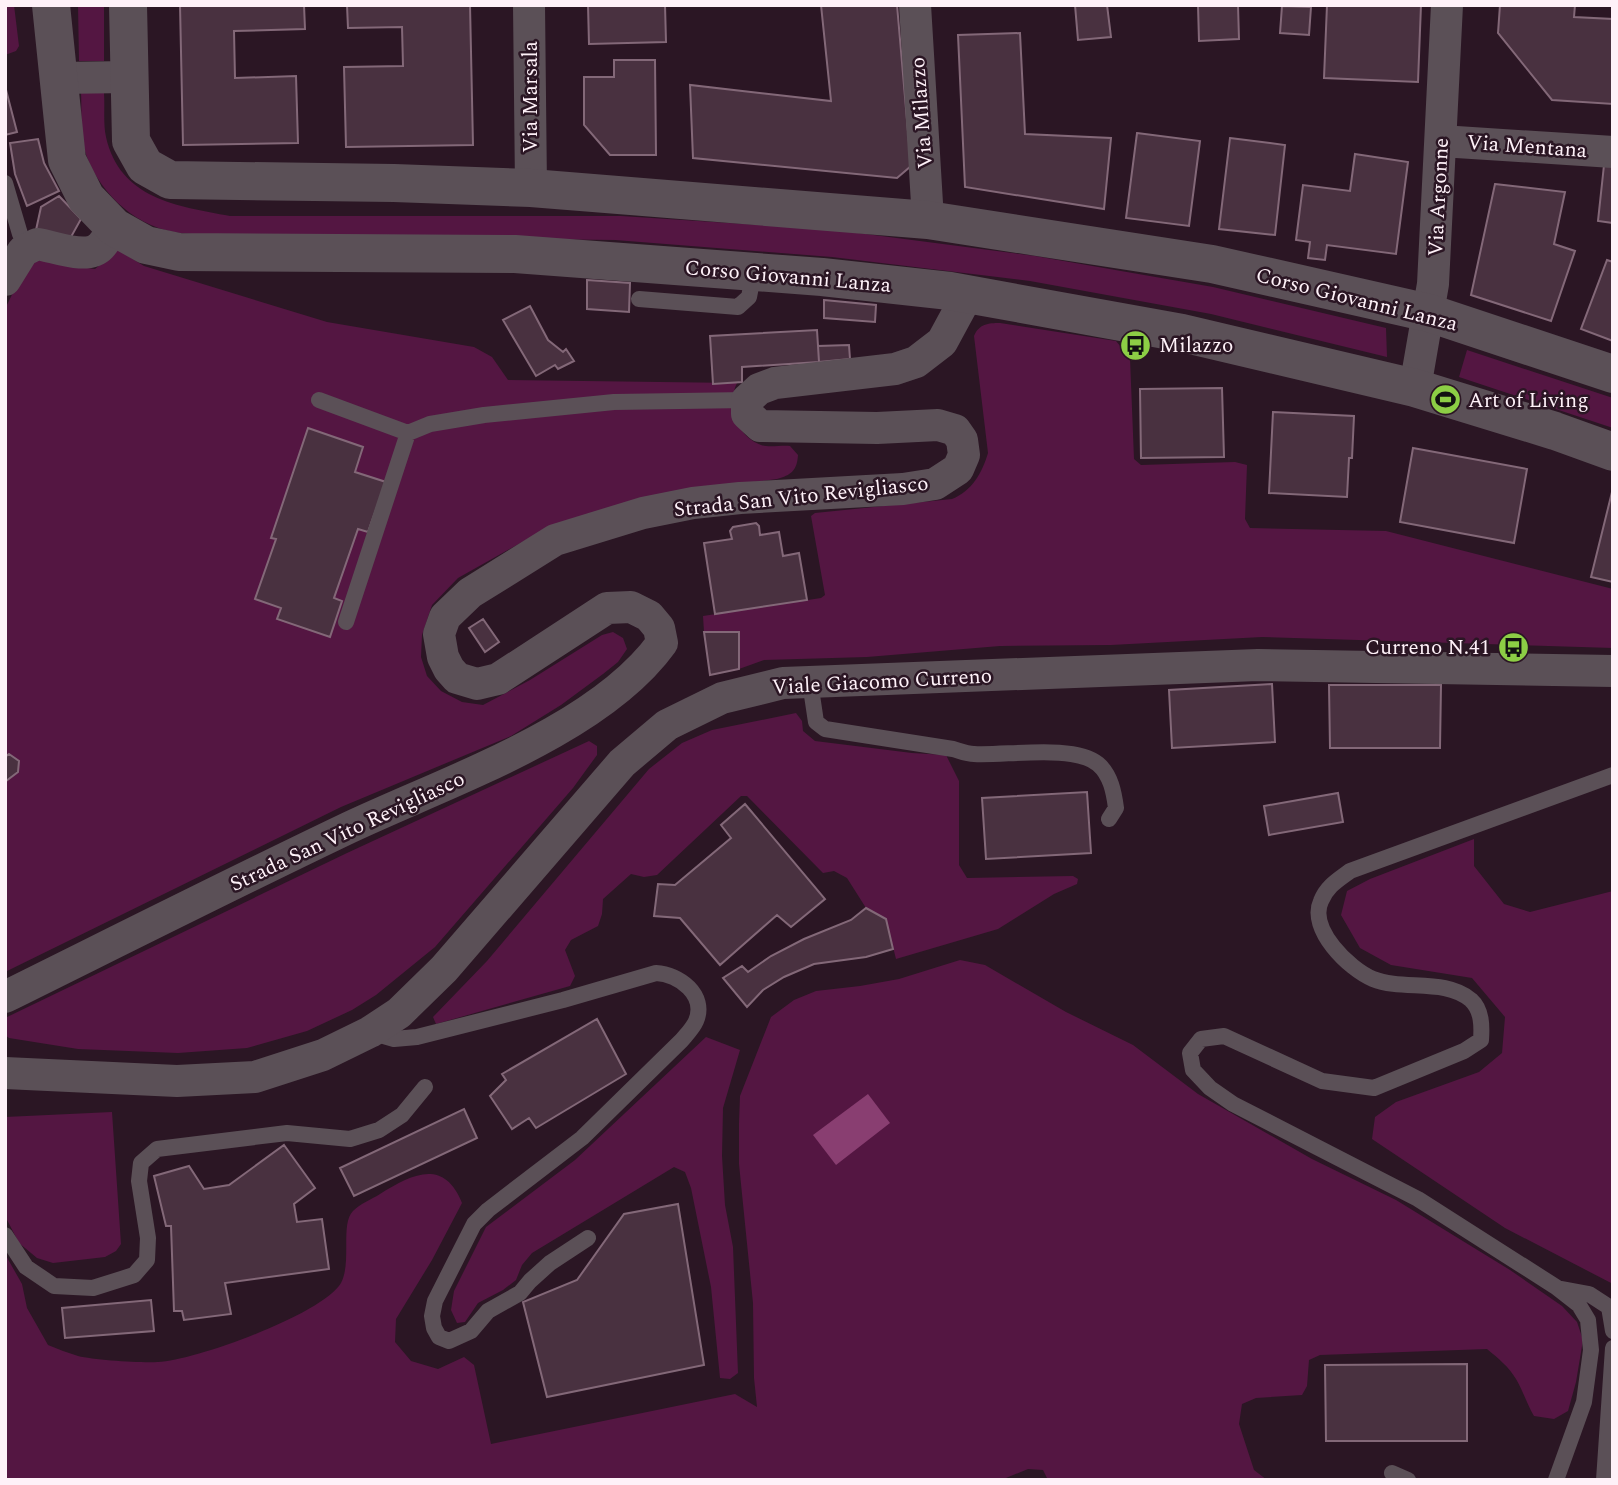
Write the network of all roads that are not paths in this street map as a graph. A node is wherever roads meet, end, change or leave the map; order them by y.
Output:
1 (51, 5) edge
2 (128, 5) edge
3 (529, 5) edge
4 (915, 5) edge
5 (1447, 5) edge
6 (58, 78) junction
7 (129, 78) junction
8 (1441, 141) junction
9 (1613, 152) edge
10 (5, 183) edge
11 (531, 188) junction
12 (9, 217) edge
13 (928, 220) junction
14 (114, 228) junction
15 (29, 248) junction
16 (754, 271) junction
17 (5, 280) edge
18 (968, 294) junction
19 (639, 299) dead end
20 (1429, 313) junction
21 (1613, 374) edge
22 (1415, 388) junction
23 (319, 400) dead end
24 (747, 400) junction
25 (408, 433) junction
26 (1613, 452) edge
27 (345, 622) dead end
28 (1613, 671) edge
29 (810, 682) junction
30 (1613, 775) edge
31 (1109, 819) dead end
32 (5, 997) edge
33 (370, 1032) junction
34 (5, 1073) edge
35 (425, 1087) dead end
36 (5, 1235) edge
37 (588, 1238) dead end
38 (1556, 1287) junction
39 (1613, 1331) edge
40 (1613, 1348) edge
41 (1392, 1473) dead end
42 (1408, 1480) edge
43 (1556, 1480) edge
44 (1604, 1480) edge

1 - 6 street, Corso Giovanni Lanza
2 - 7 street, Corso Giovanni Lanza
3 - 11 street, Via Marsala
4 - 13 street, Via Milazzo
5 - 8 street, Via Argonne
6 - 7 street
6 - 14 street, Corso Giovanni Lanza
7 - 11 street, Corso Giovanni Lanza
8 - 9 street, Via Mentana
8 - 20 street, Via Argonne
10 - 12 lane
11 - 13 street, Corso Giovanni Lanza
12 - 15 lane
13 - 20 street, Corso Giovanni Lanza
14 - 15 street
14 - 16 street, Corso Giovanni Lanza
15 - 17 street
16 - 18 street, Corso Giovanni Lanza
16 - 19 lane
18 - 22 street, Corso Giovanni Lanza
18 - 24 street
20 - 21 street, Corso Giovanni Lanza
20 - 22 street, Via Argonne
22 - 26 street, Corso Giovanni Lanza
23 - 25 lane
24 - 25 lane
24 - 32 street, Strada San Vito Revigliasco
25 - 27 lane
28 - 29 street, Viale Giacomo Curreno
29 - 31 lane
29 - 33 street, Viale Giacomo Curreno
30 - 38 lane
33 - 34 street, Viale Giacomo Curreno
33 - 37 lane
35 - 36 lane
38 - 39 lane
38 - 43 lane
40 - 44 lane
41 - 42 lane

